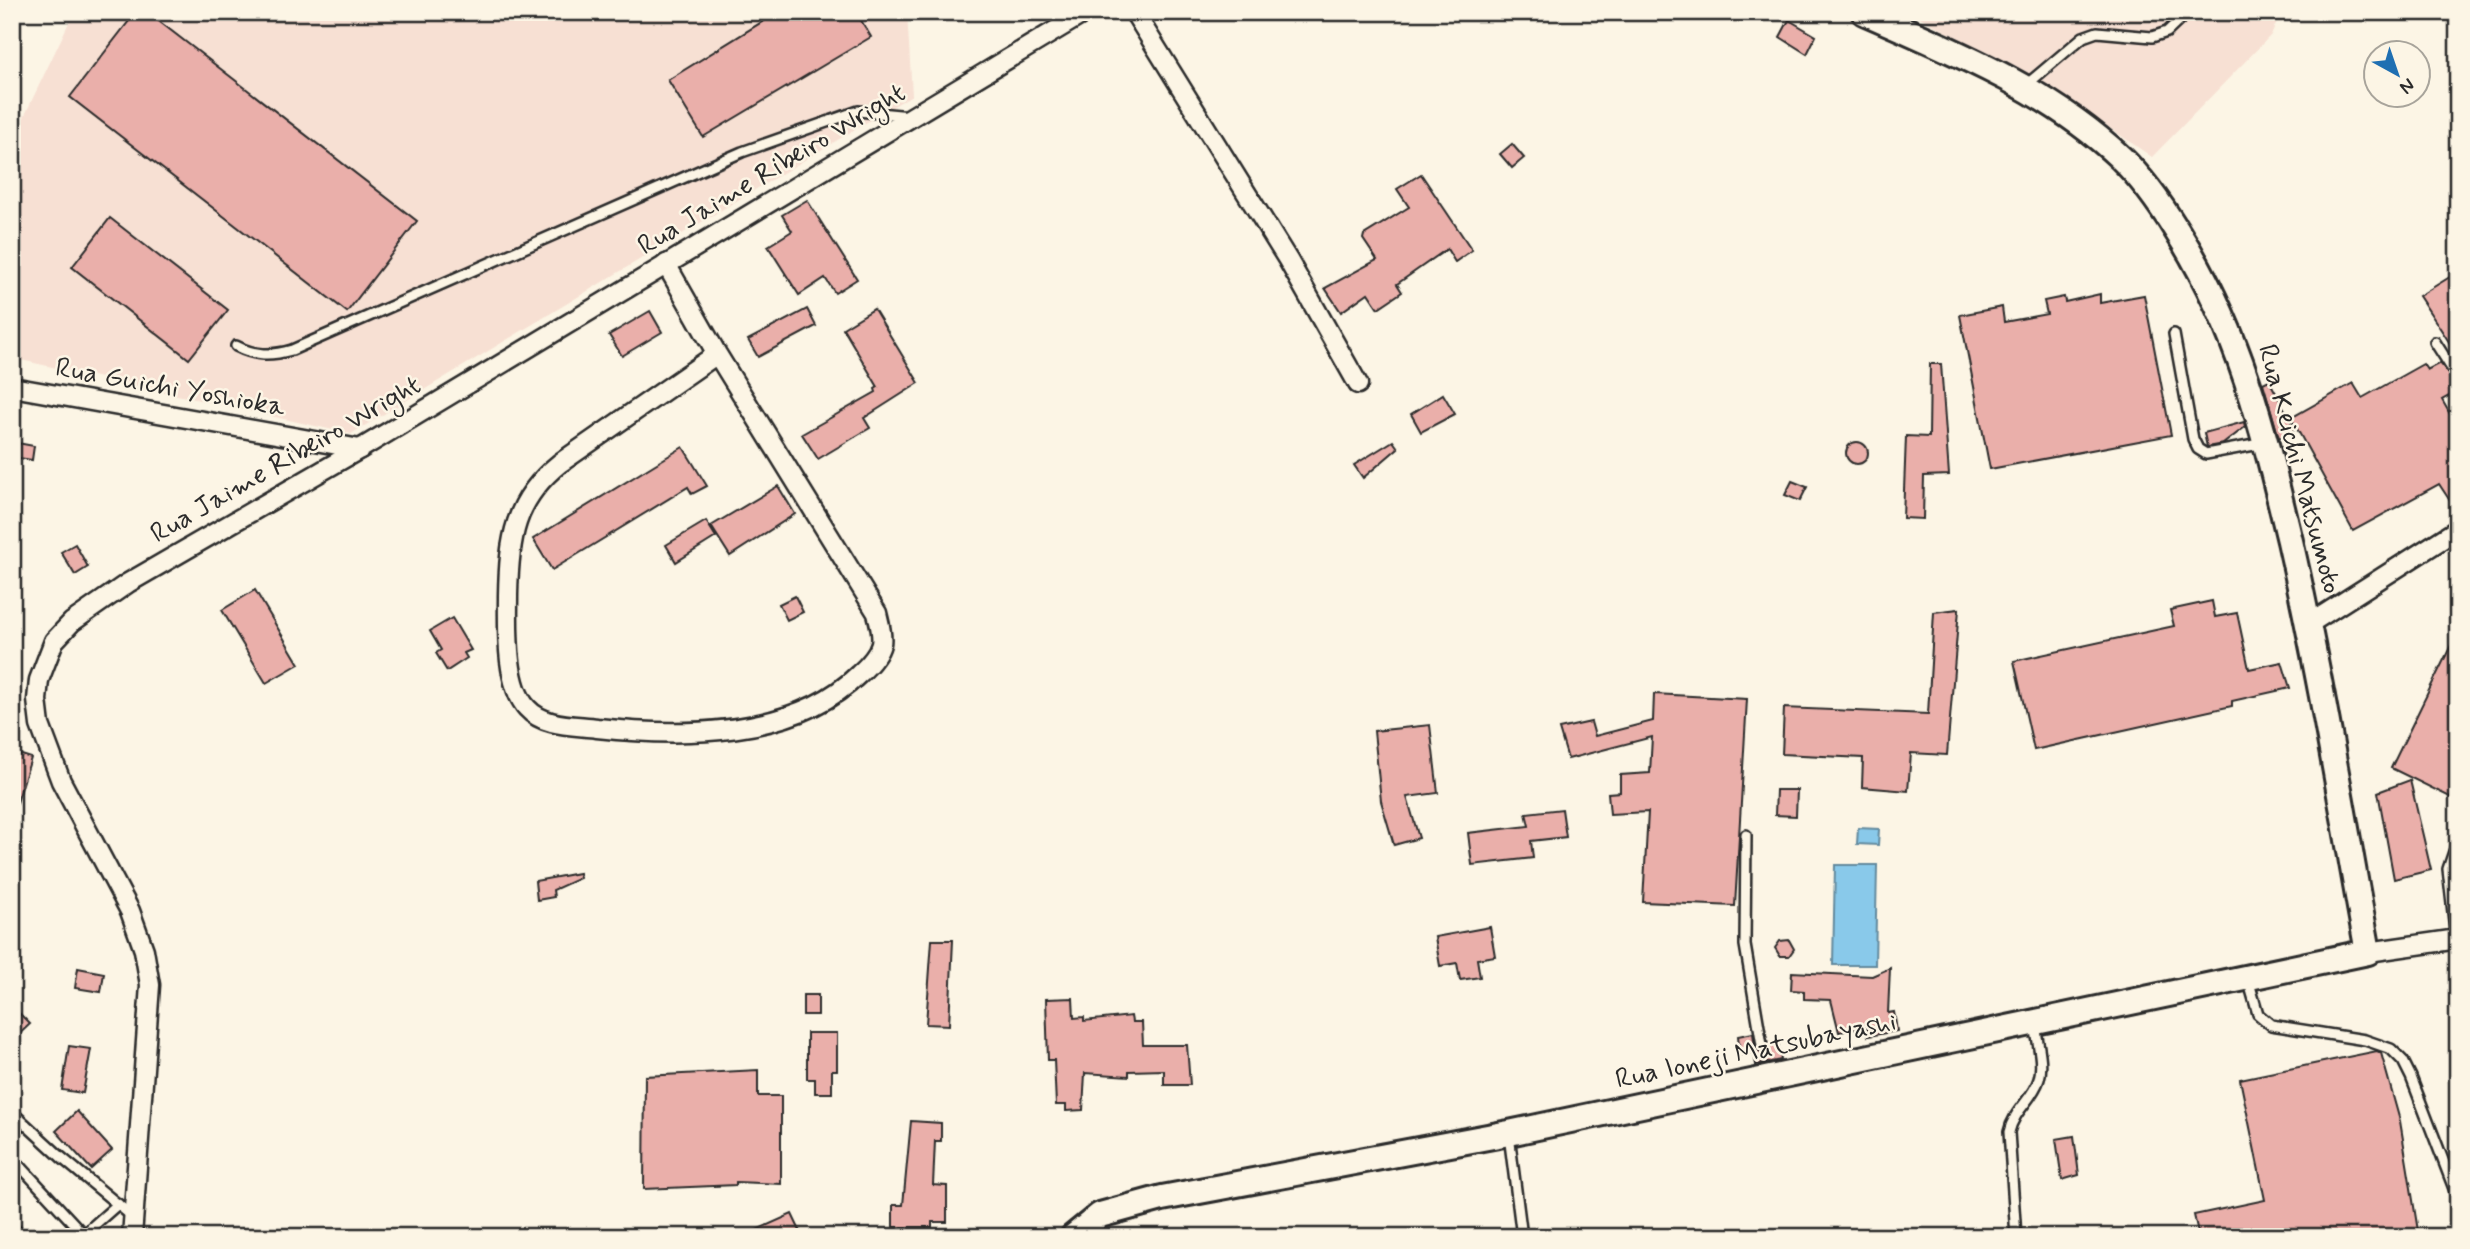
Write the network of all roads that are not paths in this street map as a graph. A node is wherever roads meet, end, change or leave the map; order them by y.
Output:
1 (1086, 12) edge
2 (1134, 12) edge
3 (1864, 12) edge
4 (2188, 12) edge
5 (2024, 88) junction
6 (912, 117) junction
7 (666, 264) junction
8 (2174, 334) dead end
9 (2435, 342) dead end
10 (236, 346) dead end
11 (717, 354) junction
12 (2458, 378) edge
13 (1358, 384) dead end
14 (12, 387) edge
15 (2266, 443) junction
16 (360, 449) junction
17 (2458, 529) edge
18 (2309, 624) junction
19 (1746, 835) dead end
20 (2458, 840) edge
21 (2457, 939) edge
22 (2368, 953) junction
23 (2248, 978) junction
24 (2035, 1024) junction
25 (1762, 1045) dead end
26 (12, 1112) edge
27 (1509, 1133) junction
28 (12, 1157) edge
29 (2458, 1199) edge
30 (118, 1204) junction
31 (133, 1217) junction
32 (12, 1226) edge
33 (85, 1236) edge
34 (22, 1237) edge
35 (132, 1237) edge
36 (1073, 1237) edge
37 (1522, 1237) edge
38 (2016, 1237) edge

1 - 6 street, Rua Jaime Ribeiro Wright
2 - 13 street
3 - 5 main road, Rua Keichi Matsumoto
4 - 5 lane
5 - 15 main road, Rua Keichi Matsumoto
6 - 7 street, Rua Jaime Ribeiro Wright
6 - 10 lane
7 - 11 street
7 - 16 street, Rua Jaime Ribeiro Wright
8 - 15 lane
9 - 12 lane
11 - 11 street
14 - 16 street, Rua Guichi Yoshioka
15 - 18 main road, Rua Keichi Matsumoto
16 - 31 street, Rua Jaime Ribeiro Wright
17 - 18 street
18 - 22 main road, Rua Keichi Matsumoto
19 - 25 lane
20 - 21 lane
21 - 22 street, Rua Ioneji Matsubayashi
22 - 23 main road, Rua Ioneji Matsubayashi
23 - 24 main road, Rua Ioneji Matsubayashi
23 - 29 lane
24 - 27 main road, Rua Ioneji Matsubayashi
24 - 38 lane
26 - 30 lane
27 - 36 main road, Rua Ioneji Matsubayashi
27 - 37 lane
28 - 33 lane
30 - 31 lane
30 - 33 lane
31 - 35 street, Rua Jaime Ribeiro Wright
32 - 34 lane

